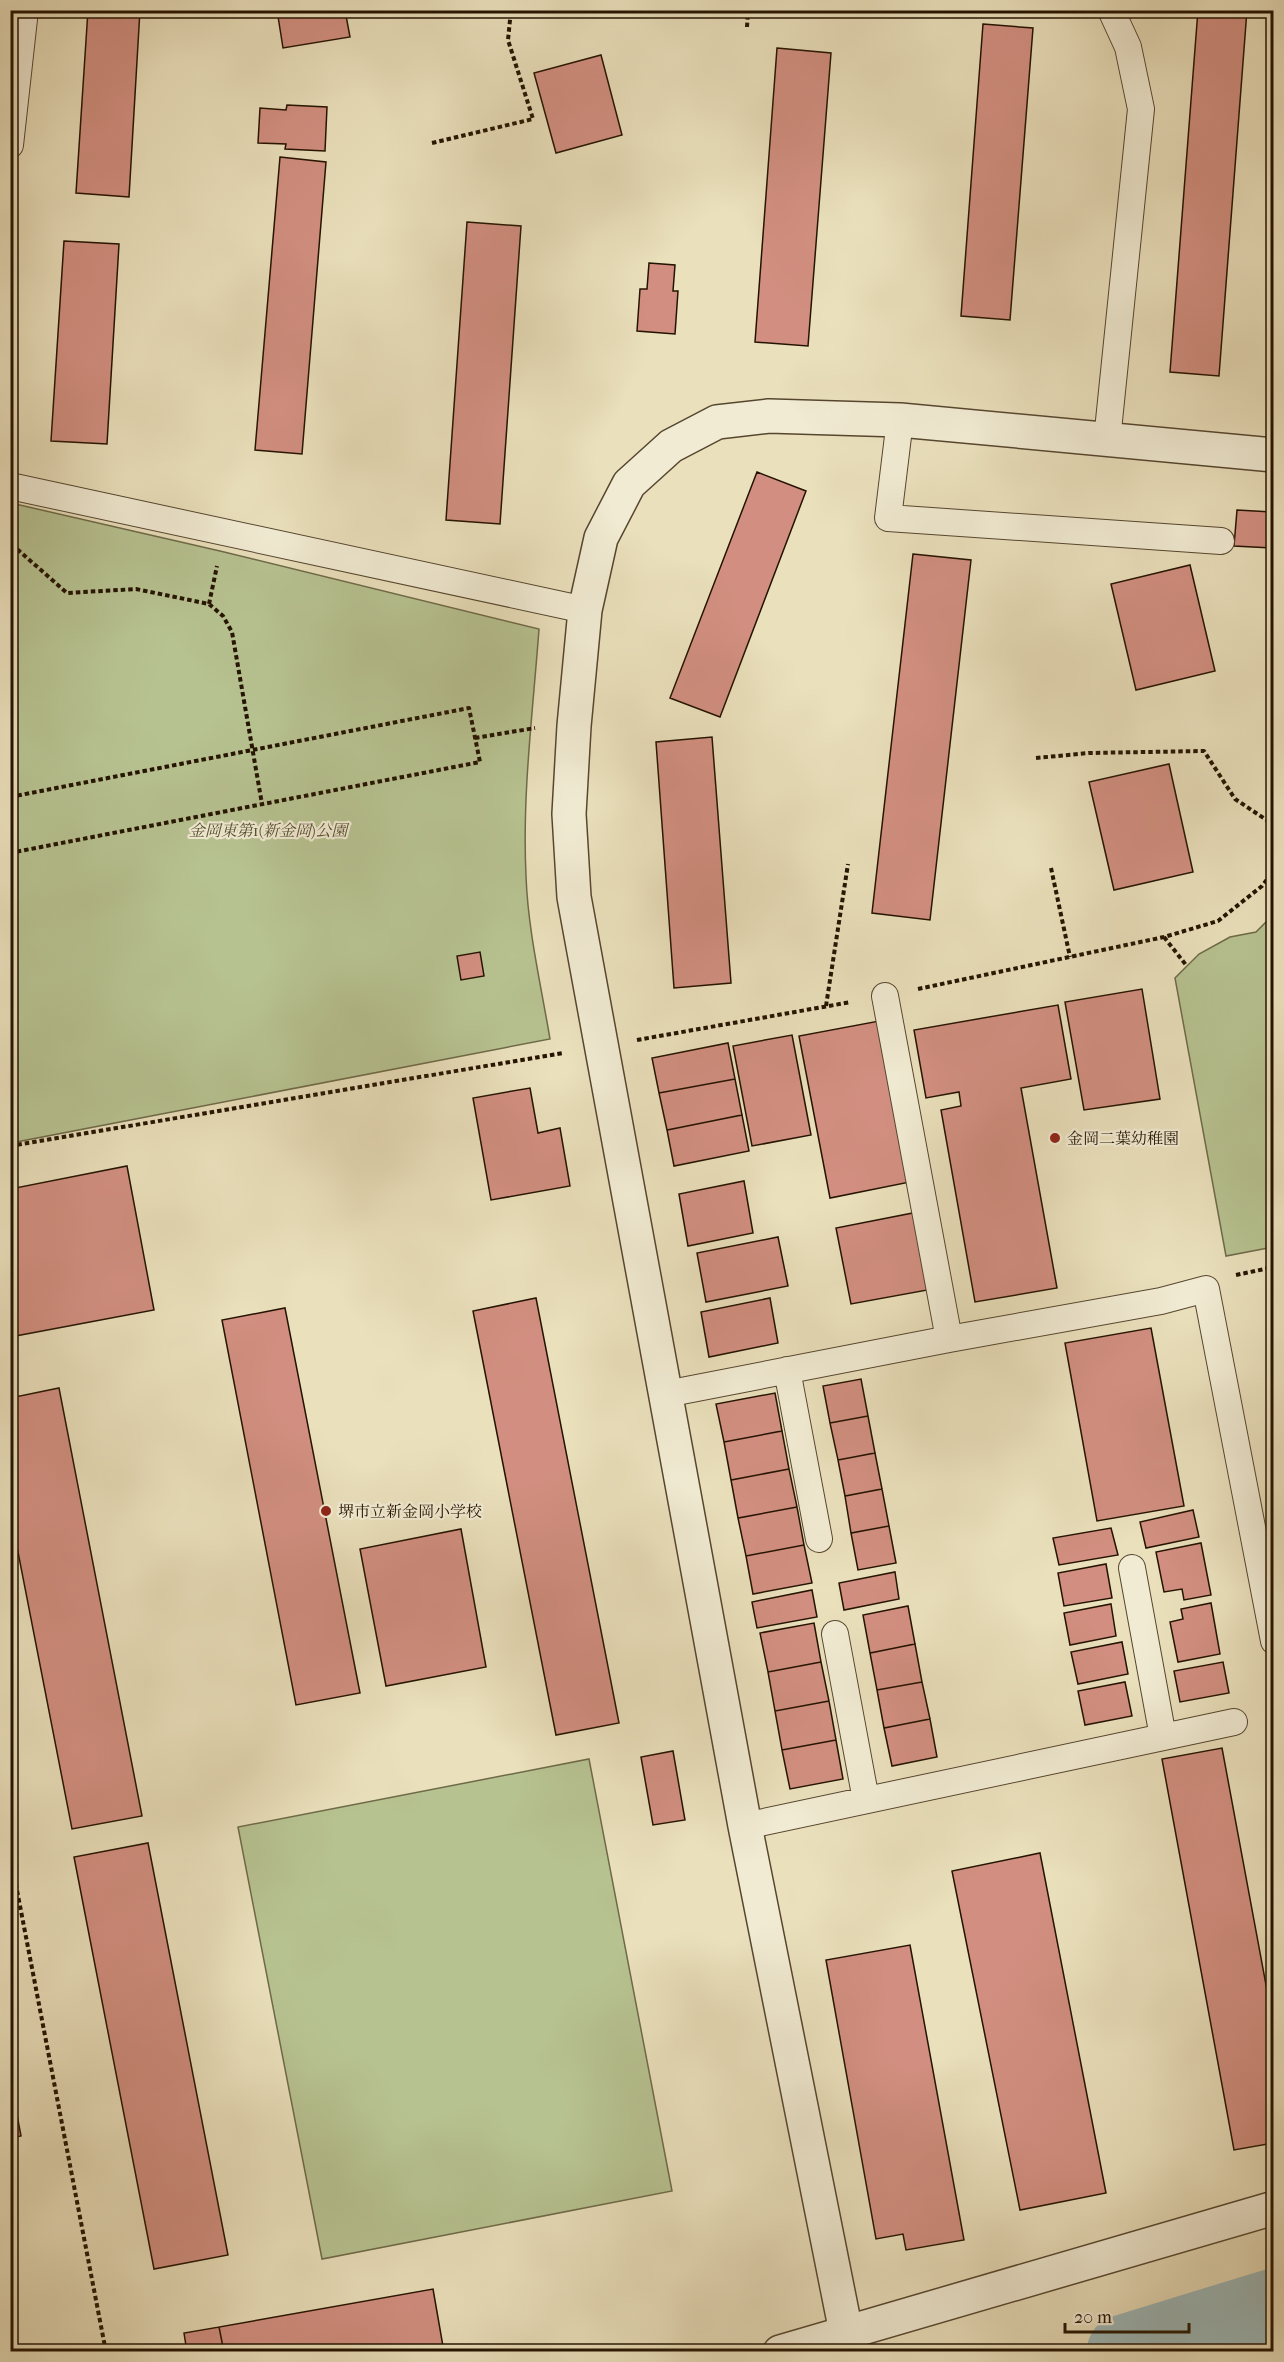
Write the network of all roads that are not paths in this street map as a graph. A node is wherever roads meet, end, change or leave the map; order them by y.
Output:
1 (25, 10) edge
2 (1110, 10) edge
3 (10, 145) edge
4 (900, 420) junction
5 (1107, 440) junction
6 (1274, 455) edge
7 (10, 486) edge
8 (1221, 541) dead end
9 (585, 610) junction
10 (885, 996) road end
11 (950, 1339) junction
12 (787, 1370) junction
13 (666, 1394) junction
14 (819, 1539) dead end
15 (1132, 1568) dead end
16 (835, 1634) dead end
17 (1274, 1641) edge
18 (1234, 1722) dead end
19 (1163, 1737) junction
20 (866, 1800) junction
21 (745, 1826) junction
22 (1274, 2208) edge
23 (846, 2332) junction
24 (780, 2352) edge

1 - 3 lane
2 - 5 lane
4 - 5 street
4 - 8 lane
4 - 9 street
5 - 6 street
7 - 9 lane
9 - 13 street
10 - 11 lane
11 - 12 lane
11 - 17 lane
12 - 13 lane
12 - 14 lane
13 - 21 street
15 - 19 lane
16 - 20 lane
18 - 19 lane
19 - 20 lane
20 - 21 lane
21 - 23 street
22 - 23 street
23 - 24 street

